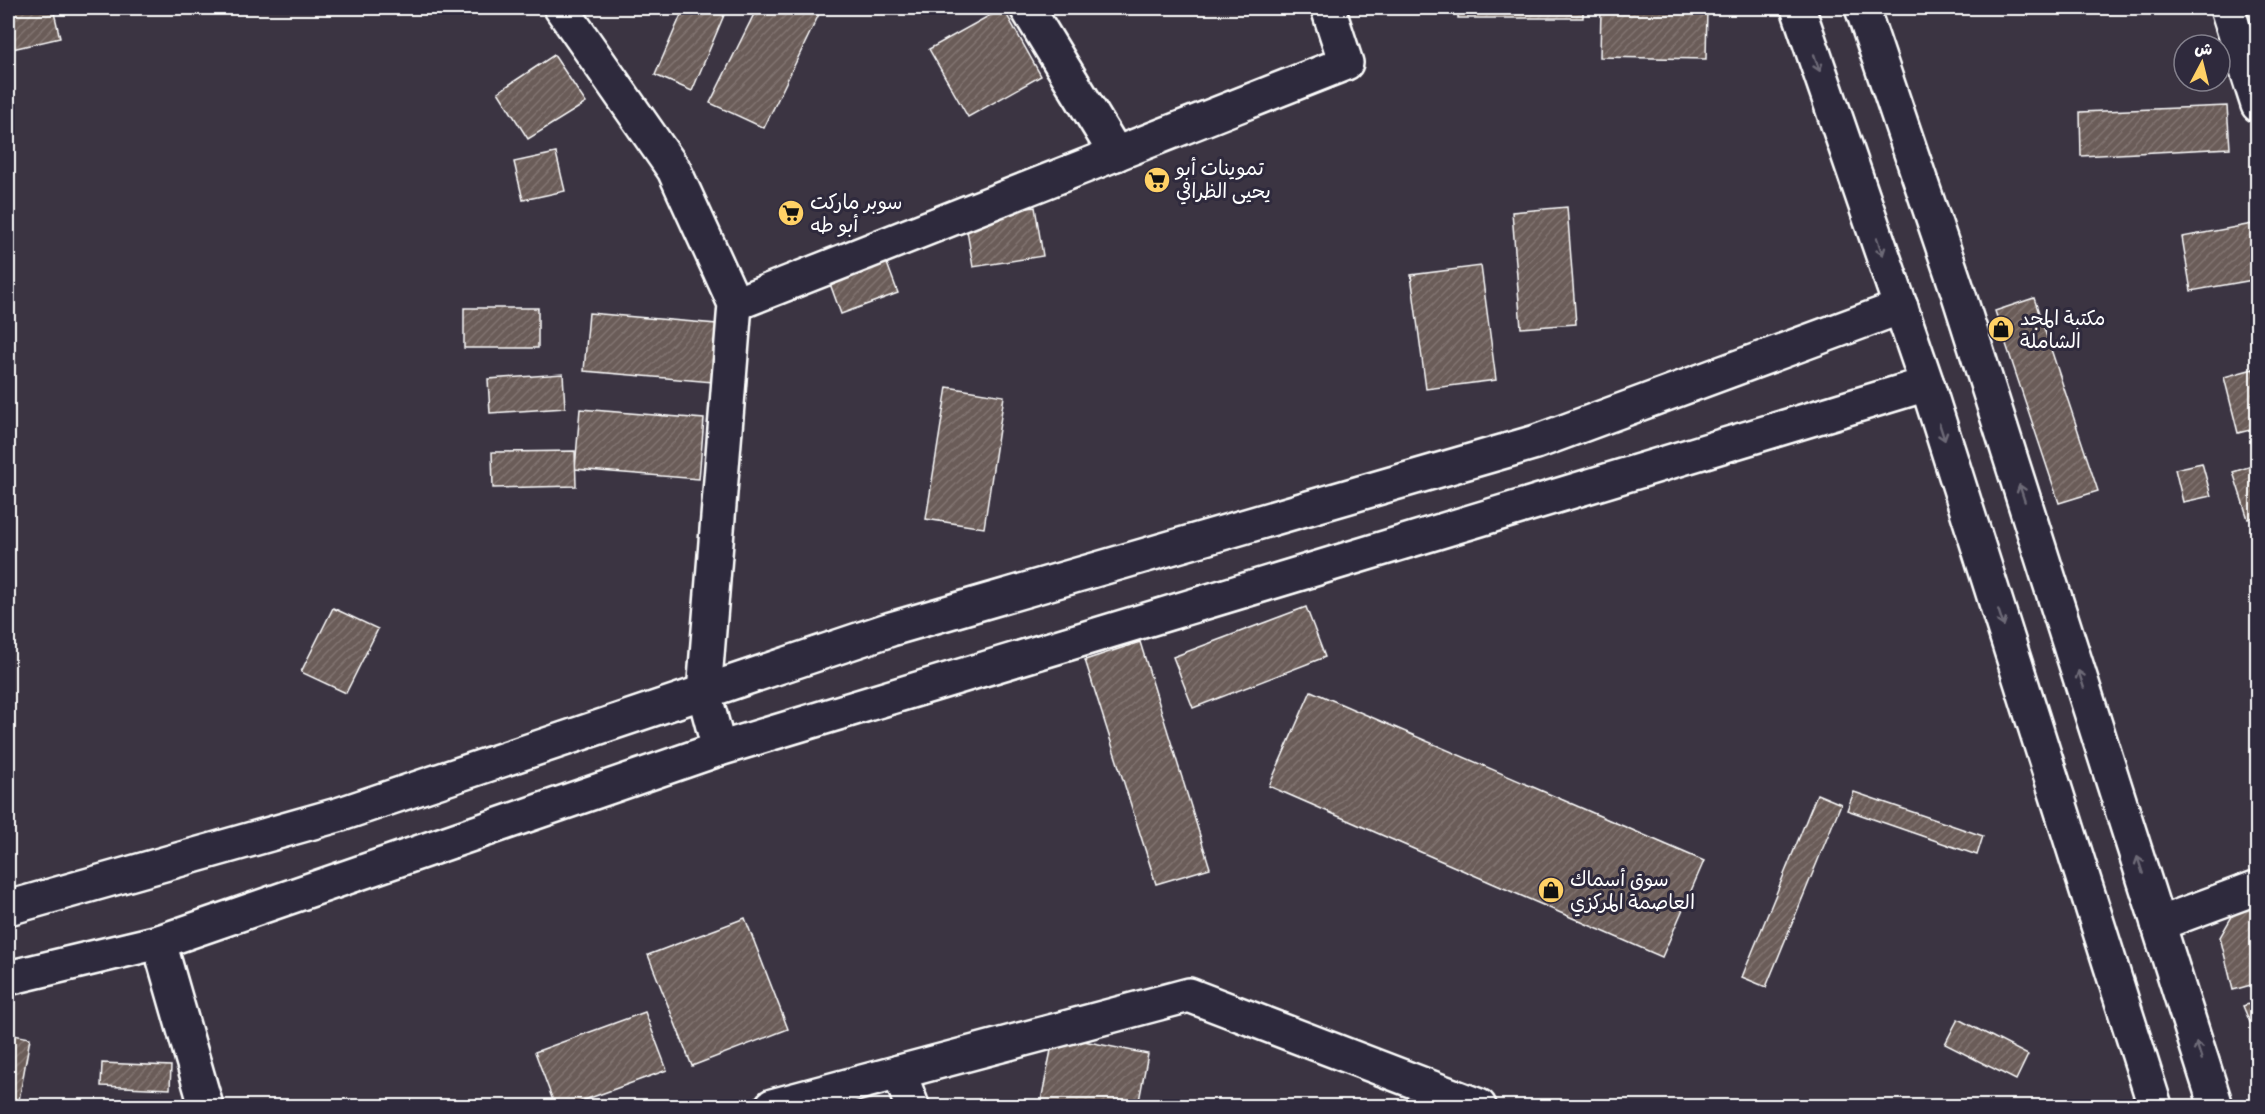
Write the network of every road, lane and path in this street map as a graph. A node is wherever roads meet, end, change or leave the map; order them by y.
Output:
1 (561, 8) edge
2 (1027, 8) edge
3 (1329, 8) edge
4 (1798, 8) edge
5 (1862, 8) edge
6 (2227, 8) edge
7 (2258, 105) edge
8 (1116, 154) junction
9 (735, 304) junction
10 (1901, 307) junction
11 (1927, 384) junction
12 (704, 693) junction
13 (719, 749) junction
14 (2258, 887) edge
15 (8, 908) edge
16 (2158, 924) junction
17 (159, 942) junction
18 (8, 978) edge
19 (899, 1072) junction
20 (206, 1107) edge
21 (772, 1107) edge
22 (912, 1107) edge
23 (1479, 1107) edge
24 (2155, 1107) edge
25 (2217, 1107) edge

1 - 9 street
2 - 8 street
3 - 8 street
4 -> 10 street
16 -> 5 street
6 - 7 street
8 - 9 street
9 - 12 street
10 - 11 street
10 - 12 street
11 - 13 street
11 -> 24 street
12 - 13 street
12 - 15 street
13 - 17 street
14 - 16 street
25 -> 16 street
17 - 18 street
17 - 20 street
19 - 21 street
19 - 22 street
19 - 23 street

